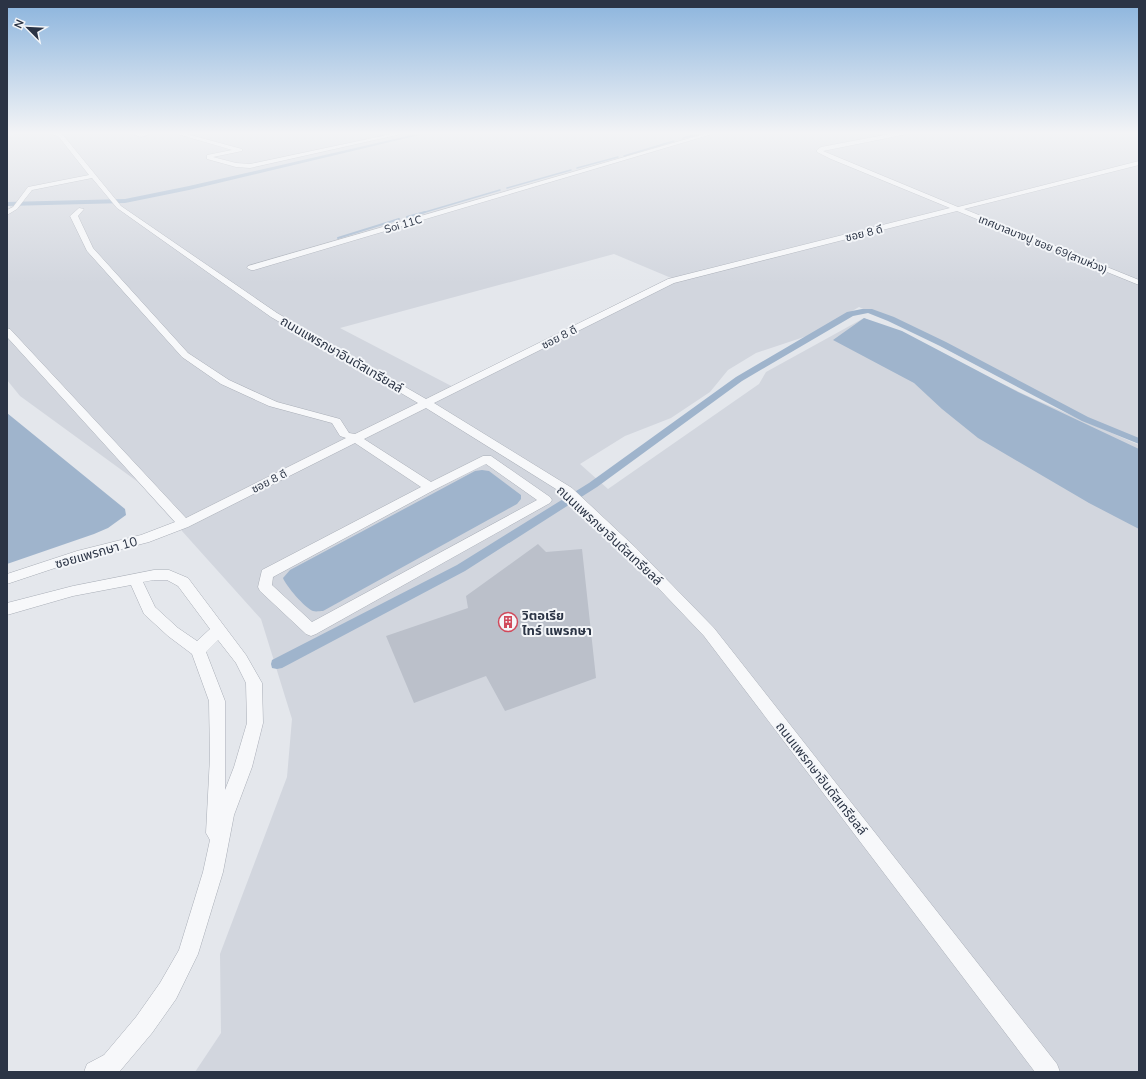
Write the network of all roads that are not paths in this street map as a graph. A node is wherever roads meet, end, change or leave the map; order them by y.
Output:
1 (60, 182) edge
2 (99, 182) edge
3 (544, 182) edge
4 (891, 182) edge
5 (1062, 182) edge
6 (81, 209) dead end
7 (956, 209) junction
8 (7, 213) edge
9 (251, 268) dead end
10 (1139, 283) edge
11 (7, 331) edge
12 (426, 403) junction
13 (350, 436) junction
14 (430, 487) junction
15 (184, 524) junction
16 (7, 579) edge
17 (135, 579) junction
18 (7, 609) edge
19 (219, 630) junction
20 (198, 650) junction
21 (214, 872) junction
22 (95, 1072) edge
23 (1049, 1072) edge

1 - 8 street
2 - 12 street, ถนนแพรกษาอินดัสเทรียลล์
3 - 9 street, Soi 11C
4 - 7 street, เทศบาลบางปู ซอย 69(สามห่วง)
5 - 7 street, ซอย 8 ดี
6 - 13 street
7 - 10 street, เทศบาลบางปู ซอย 69(สามห่วง)
7 - 12 street, ซอย 8 ดี
11 - 15 street
12 - 13 street, ซอย 8 ดี
12 - 23 street, ถนนแพรกษาอินดัสเทรียลล์
13 - 14 street
13 - 15 street, ซอย 8 ดี
14 - 14 street
15 - 16 street, ซอยแพรกษา 10
17 - 18 street
17 - 19 street
17 - 20 street
19 - 20 street
19 - 21 street
20 - 21 street
21 - 22 street

